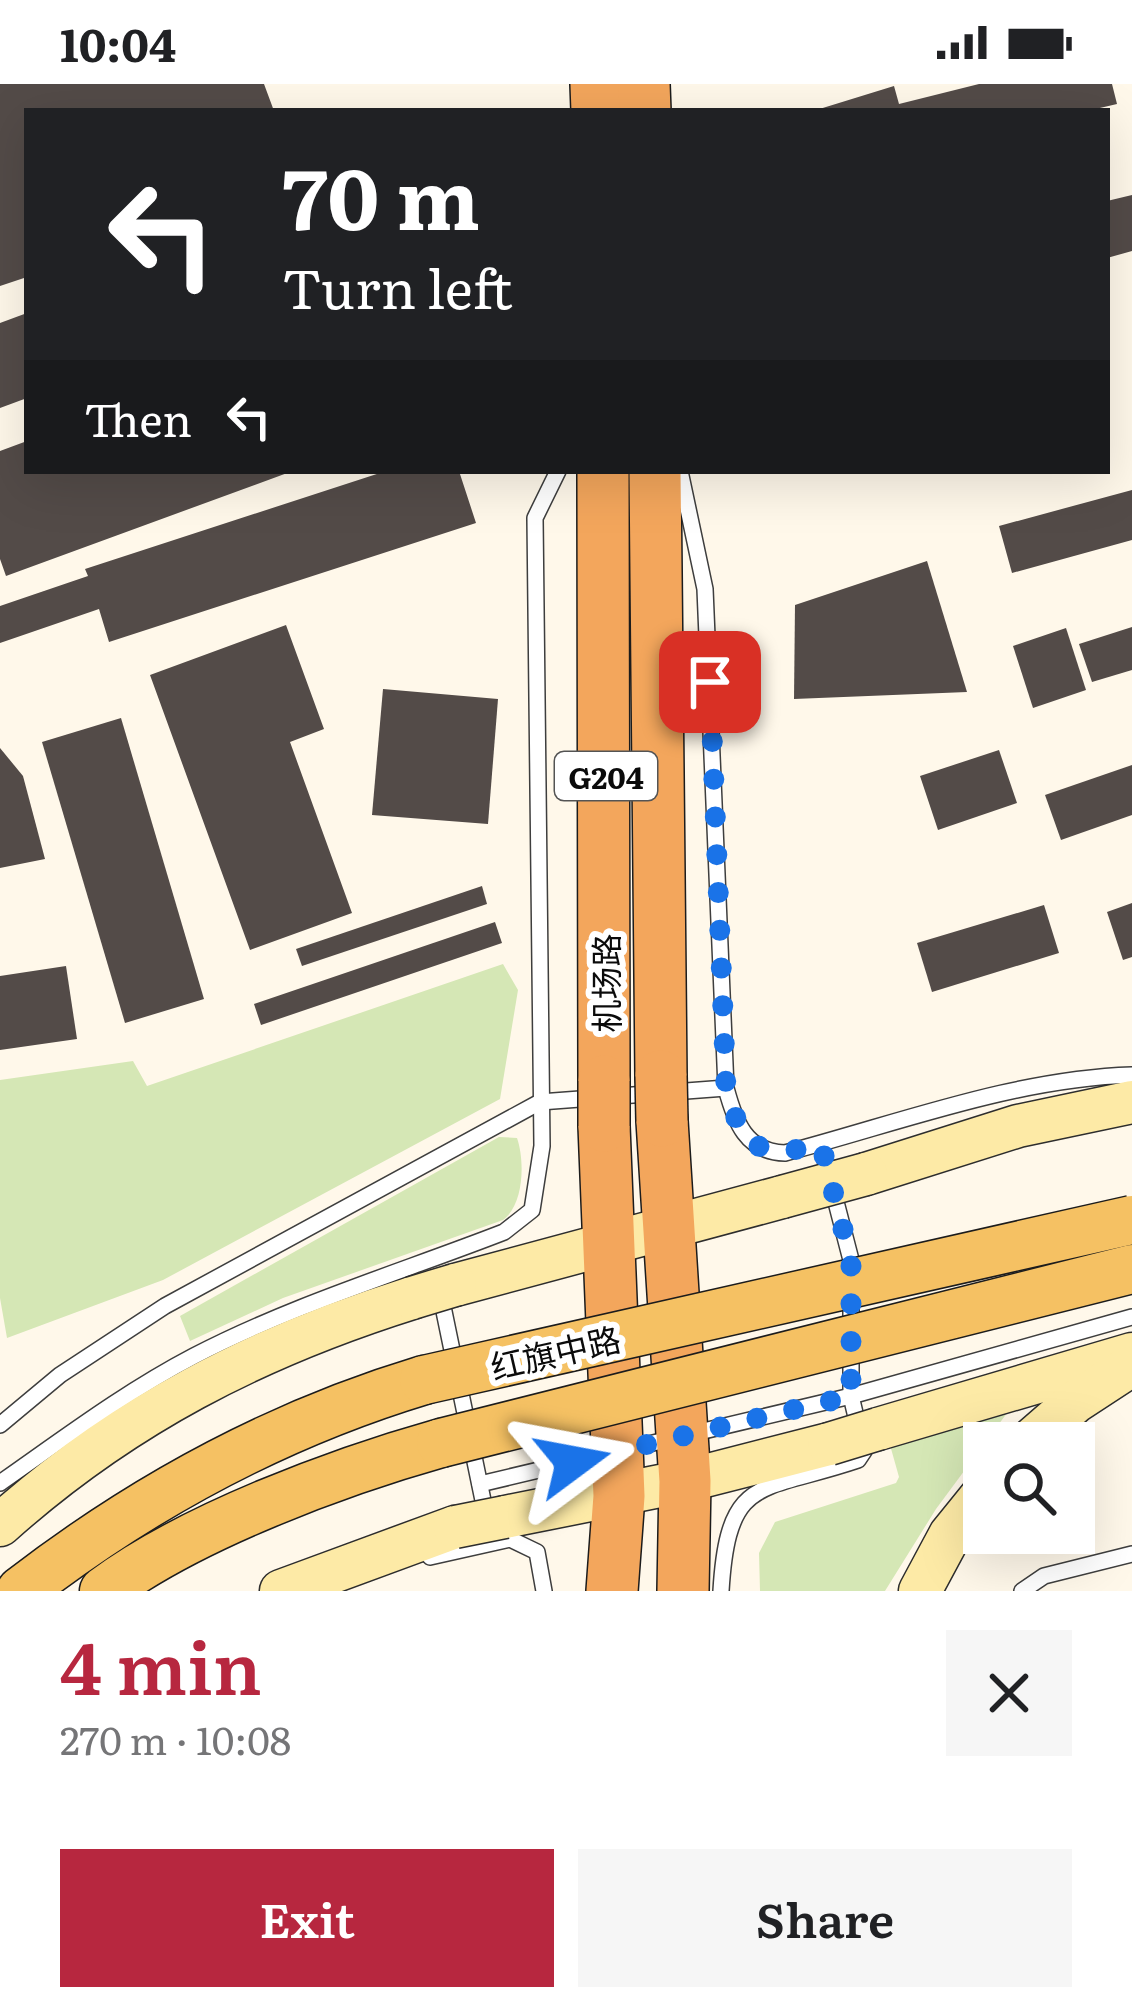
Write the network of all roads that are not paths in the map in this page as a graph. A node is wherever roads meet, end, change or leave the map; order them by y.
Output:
1 (557, 474) edge
2 (603, 474) edge
3 (655, 474) edge
4 (681, 474) edge
5 (1132, 1075) edge
6 (726, 1088) junction
7 (540, 1102) junction
8 (1132, 1102) edge
9 (821, 1144) junction
10 (1132, 1220) edge
11 (667, 1232) junction
12 (609, 1241) junction
13 (1132, 1269) edge
14 (444, 1272) junction
15 (1132, 1317) edge
16 (1132, 1354) edge
17 (1132, 1365) edge
18 (865, 1413) junction
19 (1052, 1422) edge
20 (0, 1425) edge
21 (685, 1481) junction
22 (0, 1484) edge
23 (619, 1496) junction
24 (483, 1517) junction
25 (963, 1519) edge
26 (0, 1525) edge
27 (1132, 1554) edge
28 (21, 1591) edge
29 (104, 1591) edge
30 (281, 1591) edge
31 (337, 1591) edge
32 (544, 1591) edge
33 (612, 1591) edge
34 (683, 1591) edge
35 (721, 1591) edge
36 (920, 1591) edge
37 (1022, 1591) edge

1 - 7 lane
2 - 12 highway, 机场路 / G204
3 - 11 highway, 机场路 / G204
4 - 6 lane
5 - 9 lane
6 - 7 lane
6 - 9 lane
7 - 14 lane
7 - 20 lane
8 - 11 main road, bridge
9 - 18 lane
10 - 28 main road, 红旗中路, bridge
11 - 12 main road
11 - 21 highway, G204
12 - 14 main road
12 - 23 highway, 机场路 / G204
13 - 29 main road, 红旗中路, bridge
14 - 22 lane
14 - 24 lane
14 - 26 main road, bridge
15 - 18 lane
16 - 18 main road
17 - 19 main road
18 - 21 main road, bridge
18 - 24 lane
18 - 35 lane
21 - 23 main road
21 - 34 highway, G204
23 - 24 main road
23 - 33 highway, G204
24 - 30 main road
24 - 31 lane
24 - 32 lane
25 - 36 main road
27 - 37 lane

